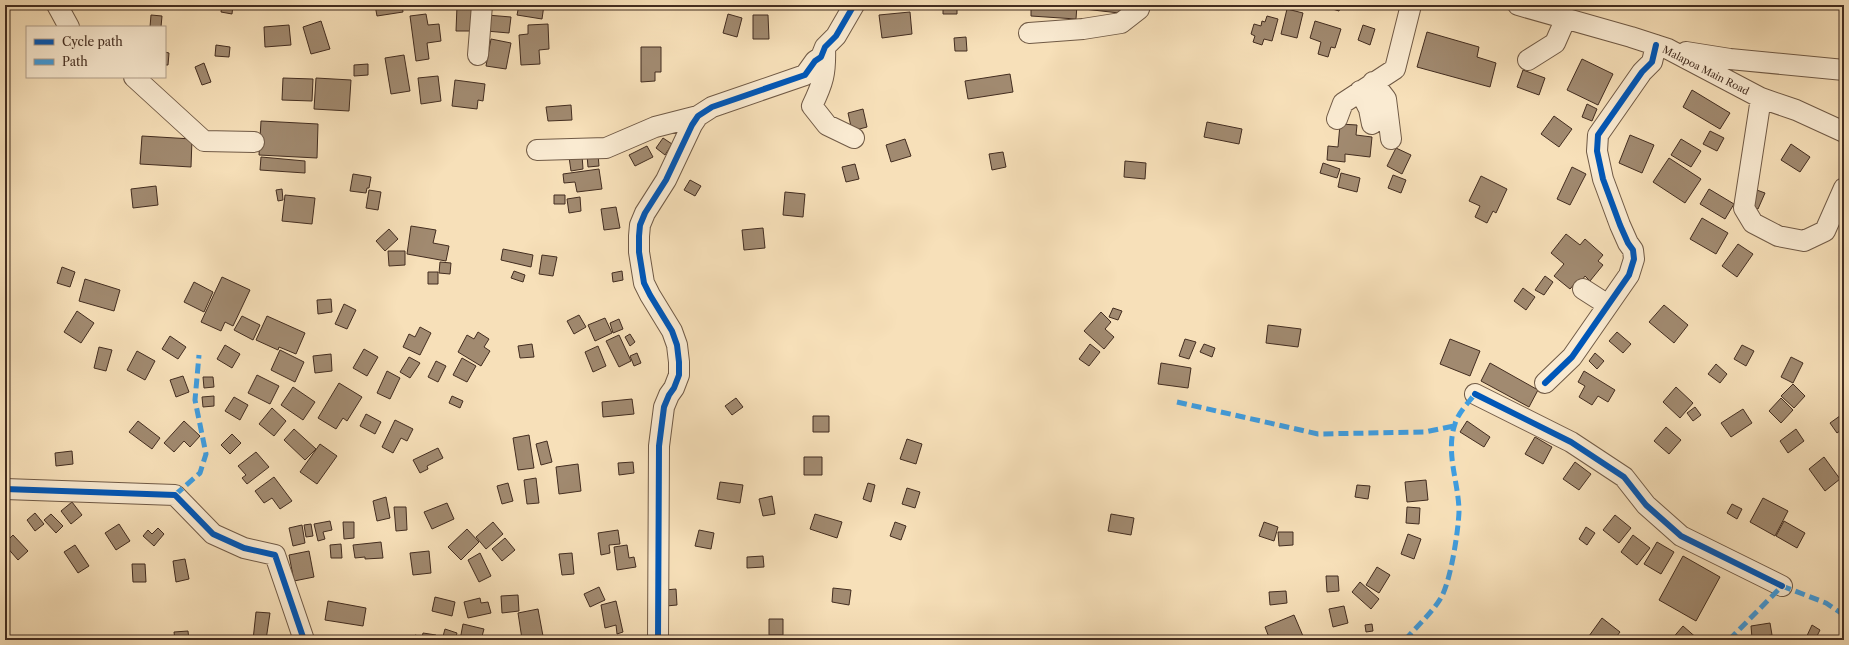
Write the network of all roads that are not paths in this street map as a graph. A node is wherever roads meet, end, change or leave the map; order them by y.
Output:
1 (57, 5) edge
2 (482, 5) edge
3 (854, 5) edge
4 (1140, 5) edge
5 (1411, 5) edge
6 (1518, 5) edge
7 (1566, 18) junction
8 (68, 26) edge
9 (1029, 33) dead end
10 (825, 47) junction
11 (1662, 47) junction
12 (478, 55) dead end
13 (1528, 60) dead end
14 (1844, 70) edge
15 (135, 78) edge
16 (1367, 87) junction
17 (1761, 98) junction
18 (698, 116) junction
19 (1337, 119) dead end
20 (1372, 124) dead end
21 (1844, 132) edge
22 (854, 138) dead end
23 (1391, 139) dead end
24 (254, 142) dead end
25 (537, 150) dead end
26 (1844, 188) edge
27 (1583, 289) dead end
28 (1608, 305) junction
29 (1546, 383) dead end
30 (1475, 394) dead end
31 (5, 489) edge
32 (1782, 586) dead end
33 (304, 640) edge
34 (658, 640) edge

1 - 8 street
2 - 12 street
3 - 10 street
4 - 9 street
5 - 16 street
6 - 7 street, Malapoa Main Road
7 - 11 street, Malapoa Main Road
7 - 13 street
10 - 18 street
10 - 22 street
11 - 14 street
11 - 17 street, Malapoa Main Road
11 - 28 street
15 - 24 street
16 - 19 street
16 - 20 street
16 - 23 street
17 - 21 street, Malapoa Main Road
17 - 26 street
18 - 25 street
18 - 34 street
27 - 28 street
28 - 29 street
30 - 32 street
31 - 33 street

